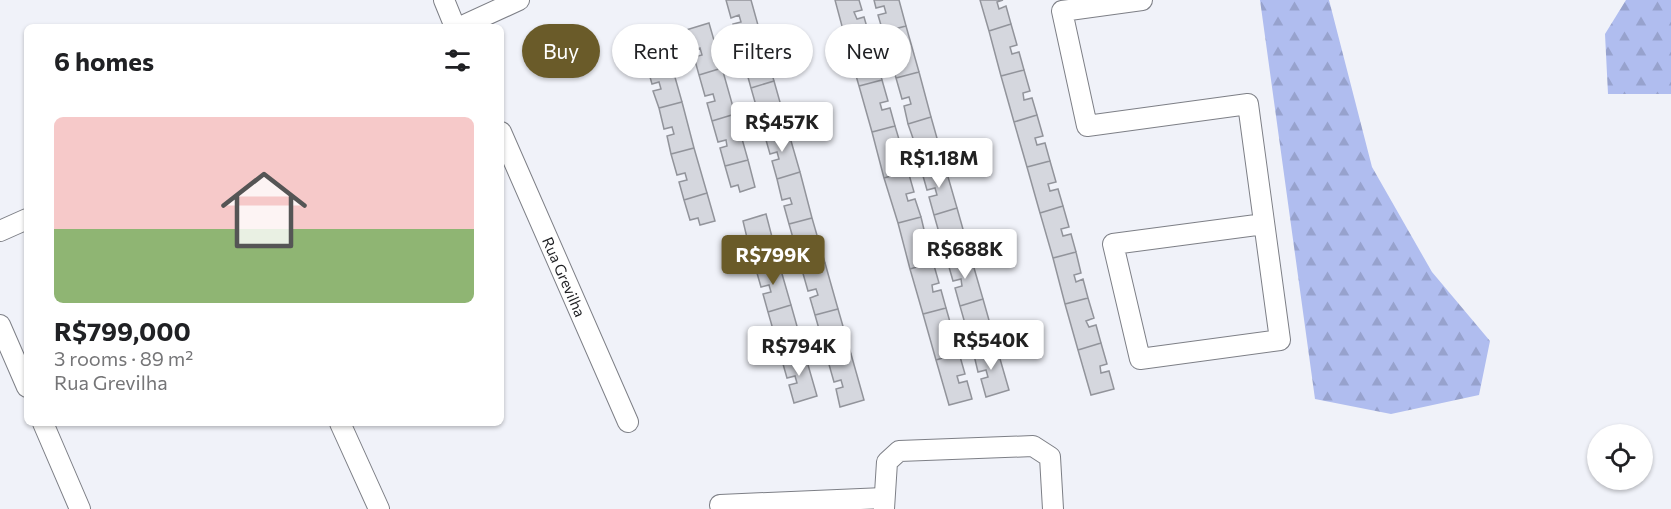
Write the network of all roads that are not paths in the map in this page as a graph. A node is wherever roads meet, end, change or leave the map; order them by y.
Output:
1 (444, 0) edge
2 (519, 0) edge
3 (1142, 0) edge
4 (454, 24) edge
5 (467, 24) edge
6 (504, 139) edge
7 (24, 220) edge
8 (1264, 224) junction
9 (0, 231) edge
10 (0, 326) edge
11 (24, 380) edge
12 (628, 422) dead end
13 (44, 426) edge
14 (341, 426) edge
15 (884, 503) edge
16 (720, 505) dead end
17 (80, 509) edge
18 (379, 509) edge
19 (1053, 509) edge

1 - 4 street
2 - 5 street
3 - 8 street
6 - 12 street, Rua Grevilha
7 - 9 street
8 - 8 street
10 - 11 street
13 - 17 street
14 - 18 street
15 - 16 street
15 - 19 street

